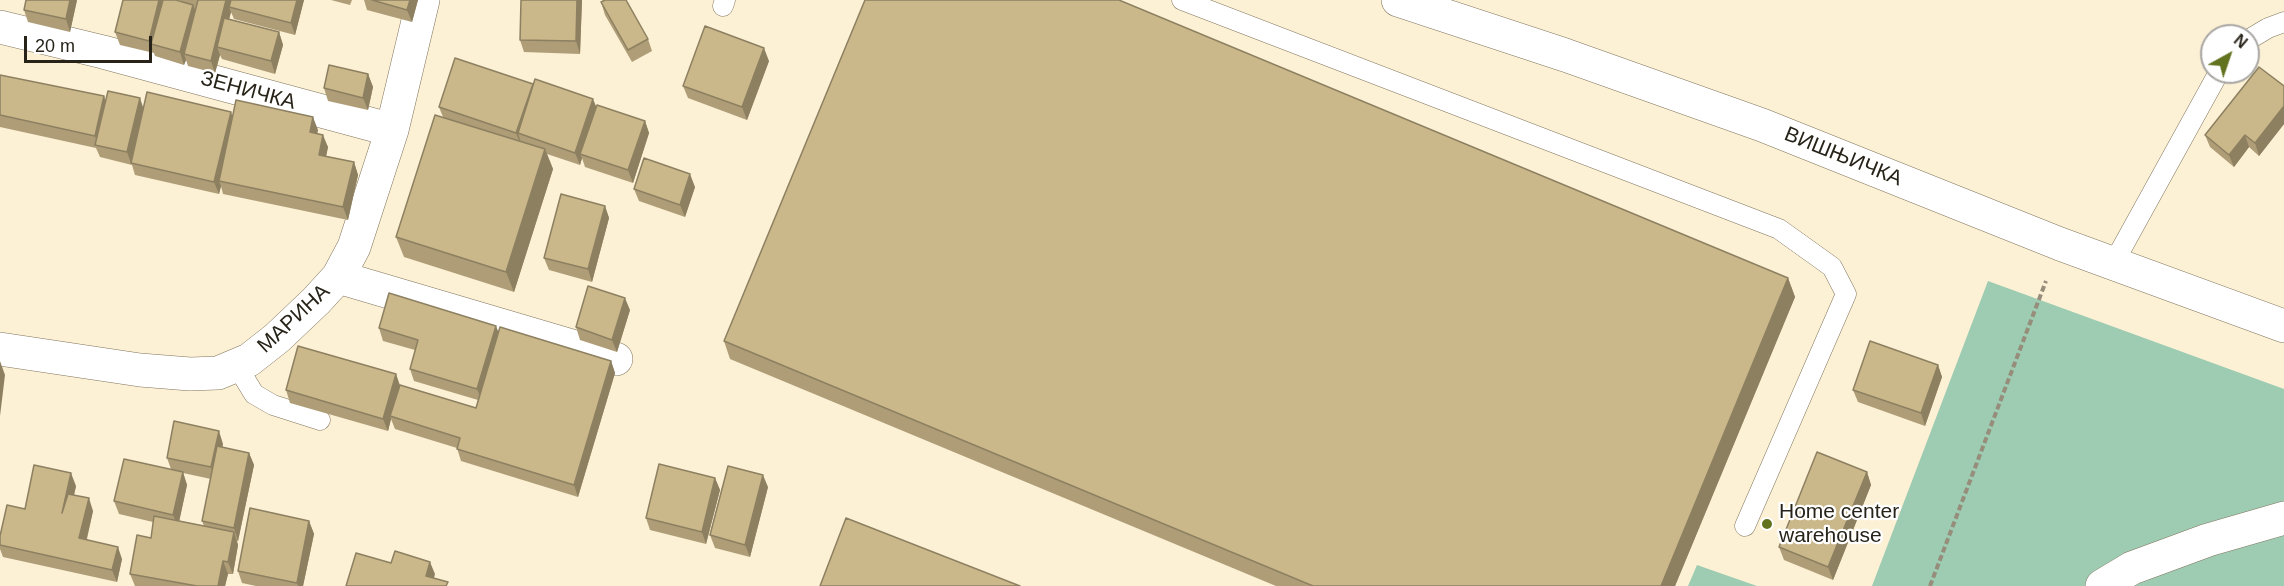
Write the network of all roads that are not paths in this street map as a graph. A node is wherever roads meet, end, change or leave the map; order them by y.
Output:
1 (423, 0) edge
2 (1182, 0) edge
3 (1398, 0) edge
4 (2284, 22) edge
5 (0, 27) edge
6 (2260, 33) edge
7 (2212, 84) edge
8 (392, 130) junction
9 (2113, 264) junction
10 (338, 277) junction
11 (2284, 326) edge
12 (0, 349) edge
13 (616, 359) dead end
14 (237, 366) junction
15 (320, 420) edge
16 (2284, 518) edge
17 (1745, 526) dead end
18 (2102, 586) edge

1 - 8 street, МАРИНА
2 - 17 lane
3 - 9 street, ВИШЊИЧКА
4 - 6 lane
5 - 8 street, ЗЕНИЧКА
7 - 9 lane
8 - 10 street, МАРИНА
9 - 11 street, ВИШЊИЧКА
10 - 13 street
10 - 14 street, МАРИНА
12 - 14 street, МАРИНА
14 - 15 lane
16 - 18 street

